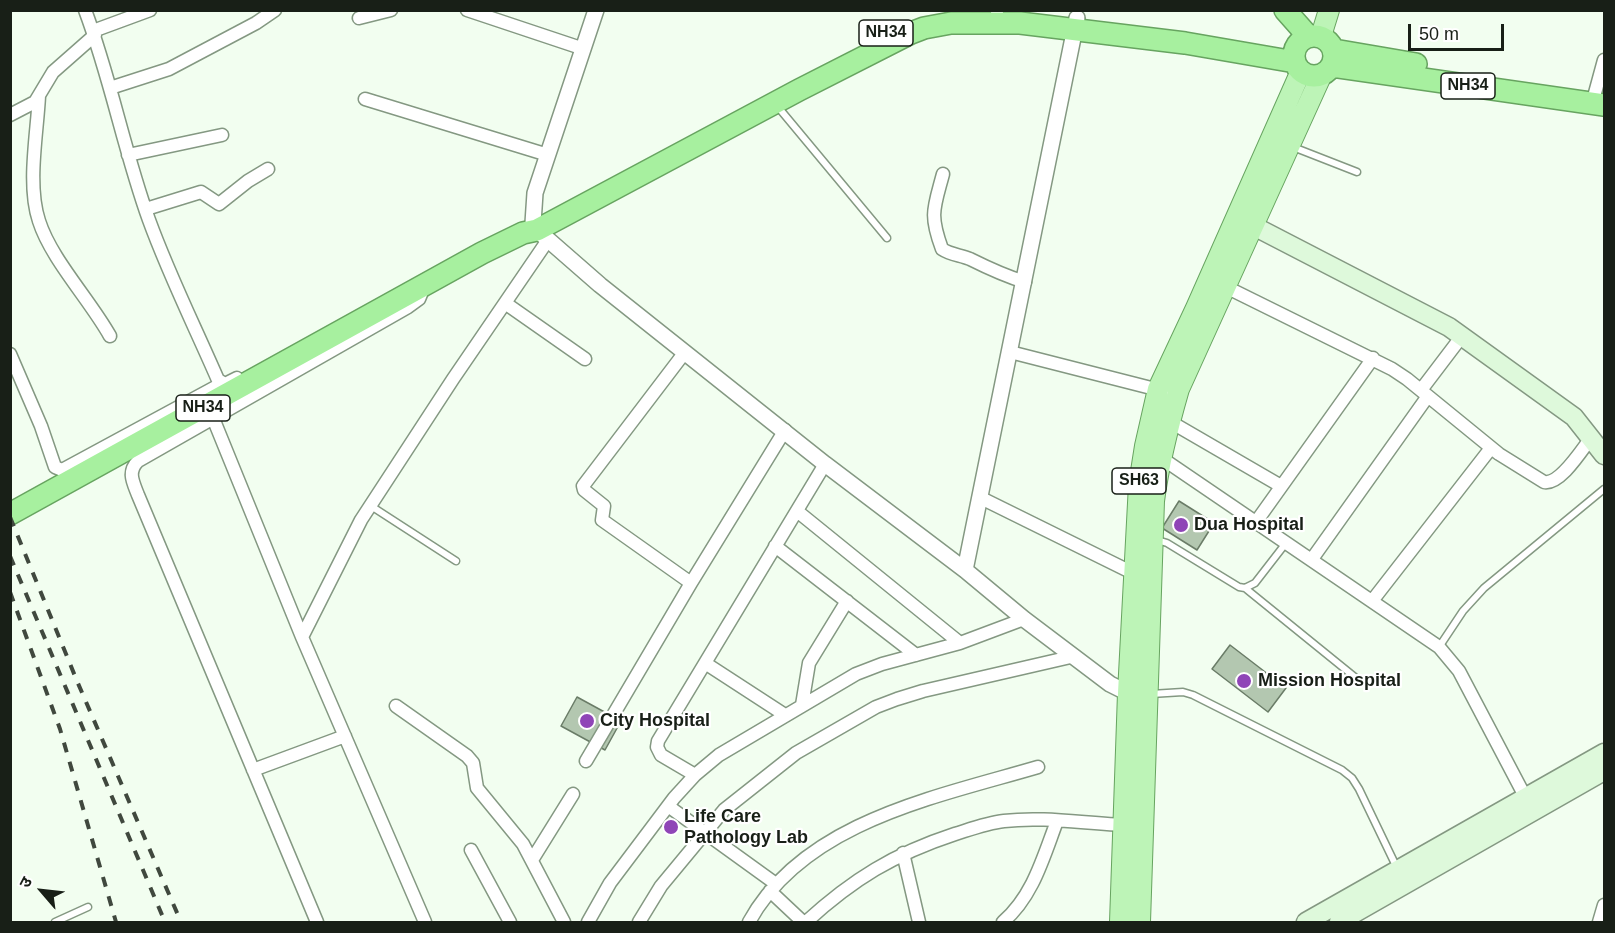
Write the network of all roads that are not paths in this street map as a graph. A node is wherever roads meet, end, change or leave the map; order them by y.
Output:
1 (85, 10) edge
2 (150, 10) edge
3 (275, 10) edge
4 (391, 10) edge
5 (467, 10) edge
6 (596, 10) edge
7 (1286, 10) edge
8 (1329, 10) edge
9 (997, 11) edge
10 (359, 18) dead end
11 (1076, 24) junction
12 (94, 33) junction
13 (584, 49) junction
14 (1313, 56) junction
15 (1605, 60) edge
16 (110, 88) junction
17 (39, 96) junction
18 (365, 99) dead end
19 (772, 99) junction
20 (1599, 99) edge
21 (10, 115) edge
22 (222, 135) dead end
23 (1290, 146) junction
24 (128, 155) junction
25 (548, 155) junction
26 (268, 169) dead end
27 (1357, 172) dead end
28 (944, 174) dead end
29 (146, 209) junction
30 (1236, 217) junction
31 (1254, 226) junction
32 (535, 232) junction
33 (887, 238) dead end
34 (1025, 282) junction
35 (426, 284) junction
36 (1226, 287) junction
37 (505, 303) junction
38 (1204, 312) junction
39 (110, 336) dead end
40 (1462, 336) junction
41 (685, 352) junction
42 (1010, 352) junction
43 (10, 354) edge
44 (1373, 358) junction
45 (585, 359) dead end
46 (221, 384) junction
47 (1158, 389) junction
48 (1424, 393) junction
49 (1177, 397) junction
50 (213, 418) junction
51 (1169, 421) junction
52 (785, 430) junction
53 (1591, 438) junction
54 (1491, 448) junction
55 (1152, 454) junction
56 (1605, 455) edge
57 (825, 464) junction
58 (1281, 486) junction
59 (1605, 489) edge
60 (979, 497) junction
61 (370, 506) junction
62 (797, 511) junction
63 (10, 514) edge
64 (1256, 522) junction
65 (1144, 539) junction
66 (1287, 542) junction
67 (776, 546) junction
68 (1312, 559) junction
69 (456, 561) dead end
70 (965, 570) junction
71 (1144, 576) junction
72 (691, 583) junction
73 (1245, 588) junction
74 (847, 601) junction
75 (1372, 601) junction
76 (1024, 619) junction
77 (302, 637) junction
78 (960, 643) junction
79 (1439, 647) junction
80 (916, 655) junction
81 (1075, 656) junction
82 (705, 663) junction
83 (1356, 678) dead end
84 (1137, 694) junction
85 (802, 705) junction
86 (396, 706) dead end
87 (785, 715) junction
88 (345, 736) junction
89 (1605, 753) edge
90 (586, 761) dead end
91 (1038, 767) dead end
92 (253, 770) junction
93 (1605, 771) edge
94 (695, 775) junction
95 (573, 794) dead end
96 (1529, 805) junction
97 (668, 806) junction
98 (1057, 821) junction
99 (1133, 825) junction
100 (704, 832) junction
101 (471, 850) dead end
102 (903, 853) junction
103 (532, 860) junction
104 (1401, 877) junction
105 (773, 887) junction
106 (1605, 905) edge
107 (88, 907) dead end
108 (55, 922) edge
109 (317, 922) edge
110 (425, 922) edge
111 (510, 922) edge
112 (564, 922) edge
113 (588, 922) edge
114 (639, 922) edge
115 (749, 922) edge
116 (805, 922) edge
117 (919, 922) edge
118 (1003, 922) edge
119 (1120, 922) edge
120 (1140, 922) edge
121 (1306, 922) edge
122 (1339, 922) edge
123 (1599, 922) edge

1 - 12 street
2 - 12 street
3 - 16 street
4 - 10 street
5 - 13 street
6 - 13 street
7 - 14 highway
8 - 14 main road, SH63
9 - 11 highway, NH34
9 - 19 highway, NH34
11 - 14 highway, NH34
11 - 19 highway, NH34
11 - 34 street
12 - 16 street
12 - 17 street
13 - 25 street
14 - 20 highway, NH34
14 - 23 main road, SH63
14 - 30 main road, SH63
15 - 20 street
16 - 24 street
17 - 21 street
17 - 39 street
18 - 25 street
19 - 32 highway, NH34
19 - 33 lane
22 - 24 street
23 - 27 lane
23 - 31 main road, SH63
24 - 29 street
25 - 32 street
26 - 29 street
28 - 34 street
29 - 46 street
30 - 31 main road
30 - 38 main road, SH63
31 - 36 main road, SH63
31 - 40 main road
32 - 35 highway, NH34
32 - 37 street
32 - 41 street
34 - 42 street
35 - 46 street
35 - 50 street
35 - 63 highway, NH34
36 - 38 main road, SH63
36 - 44 street
37 - 45 street
37 - 61 street
38 - 47 main road, SH63
38 - 49 main road, SH63
40 - 48 street
40 - 53 main road
41 - 52 street
41 - 72 street
42 - 47 street
42 - 60 street
43 - 46 street
44 - 48 street
44 - 58 street
47 - 49 street
47 - 55 main road, SH63
48 - 54 street
48 - 68 street
49 - 51 main road, SH63
50 - 77 street
50 - 92 street
51 - 55 main road, SH63
51 - 58 street
52 - 57 street
52 - 72 street
53 - 54 street
53 - 56 main road
54 - 75 street
55 - 64 street
55 - 65 main road, SH63
57 - 62 street
57 - 70 street
58 - 64 street
59 - 79 lane
60 - 70 street
60 - 71 street
61 - 69 lane
61 - 77 street
62 - 67 street
62 - 78 street
64 - 66 street
65 - 71 main road, SH63
65 - 73 lane
66 - 68 street
66 - 73 lane
67 - 74 street
67 - 82 street
68 - 75 street
70 - 76 street
71 - 84 main road, SH63
72 - 90 street
73 - 83 lane
74 - 80 street
74 - 85 street
75 - 79 street
76 - 78 street
76 - 81 street
77 - 88 street
78 - 80 street
79 - 96 street
80 - 85 street
81 - 84 street
81 - 100 street
82 - 87 street
82 - 94 street
84 - 99 main road, SH63
84 - 104 lane
85 - 87 street
86 - 103 street
87 - 94 street
88 - 92 street
88 - 110 street
89 - 96 main road
91 - 105 street
92 - 109 street
93 - 96 main road
94 - 97 street
95 - 103 street
96 - 104 main road
97 - 100 street
97 - 113 street
98 - 99 street
98 - 102 street
98 - 118 street
99 - 119 main road, SH63
99 - 120 main road, SH63
100 - 105 street
100 - 114 street
101 - 111 street
102 - 116 street
102 - 117 street
103 - 112 street
104 - 121 main road
104 - 122 main road
105 - 115 street
105 - 116 street
106 - 123 street
107 - 108 lane

